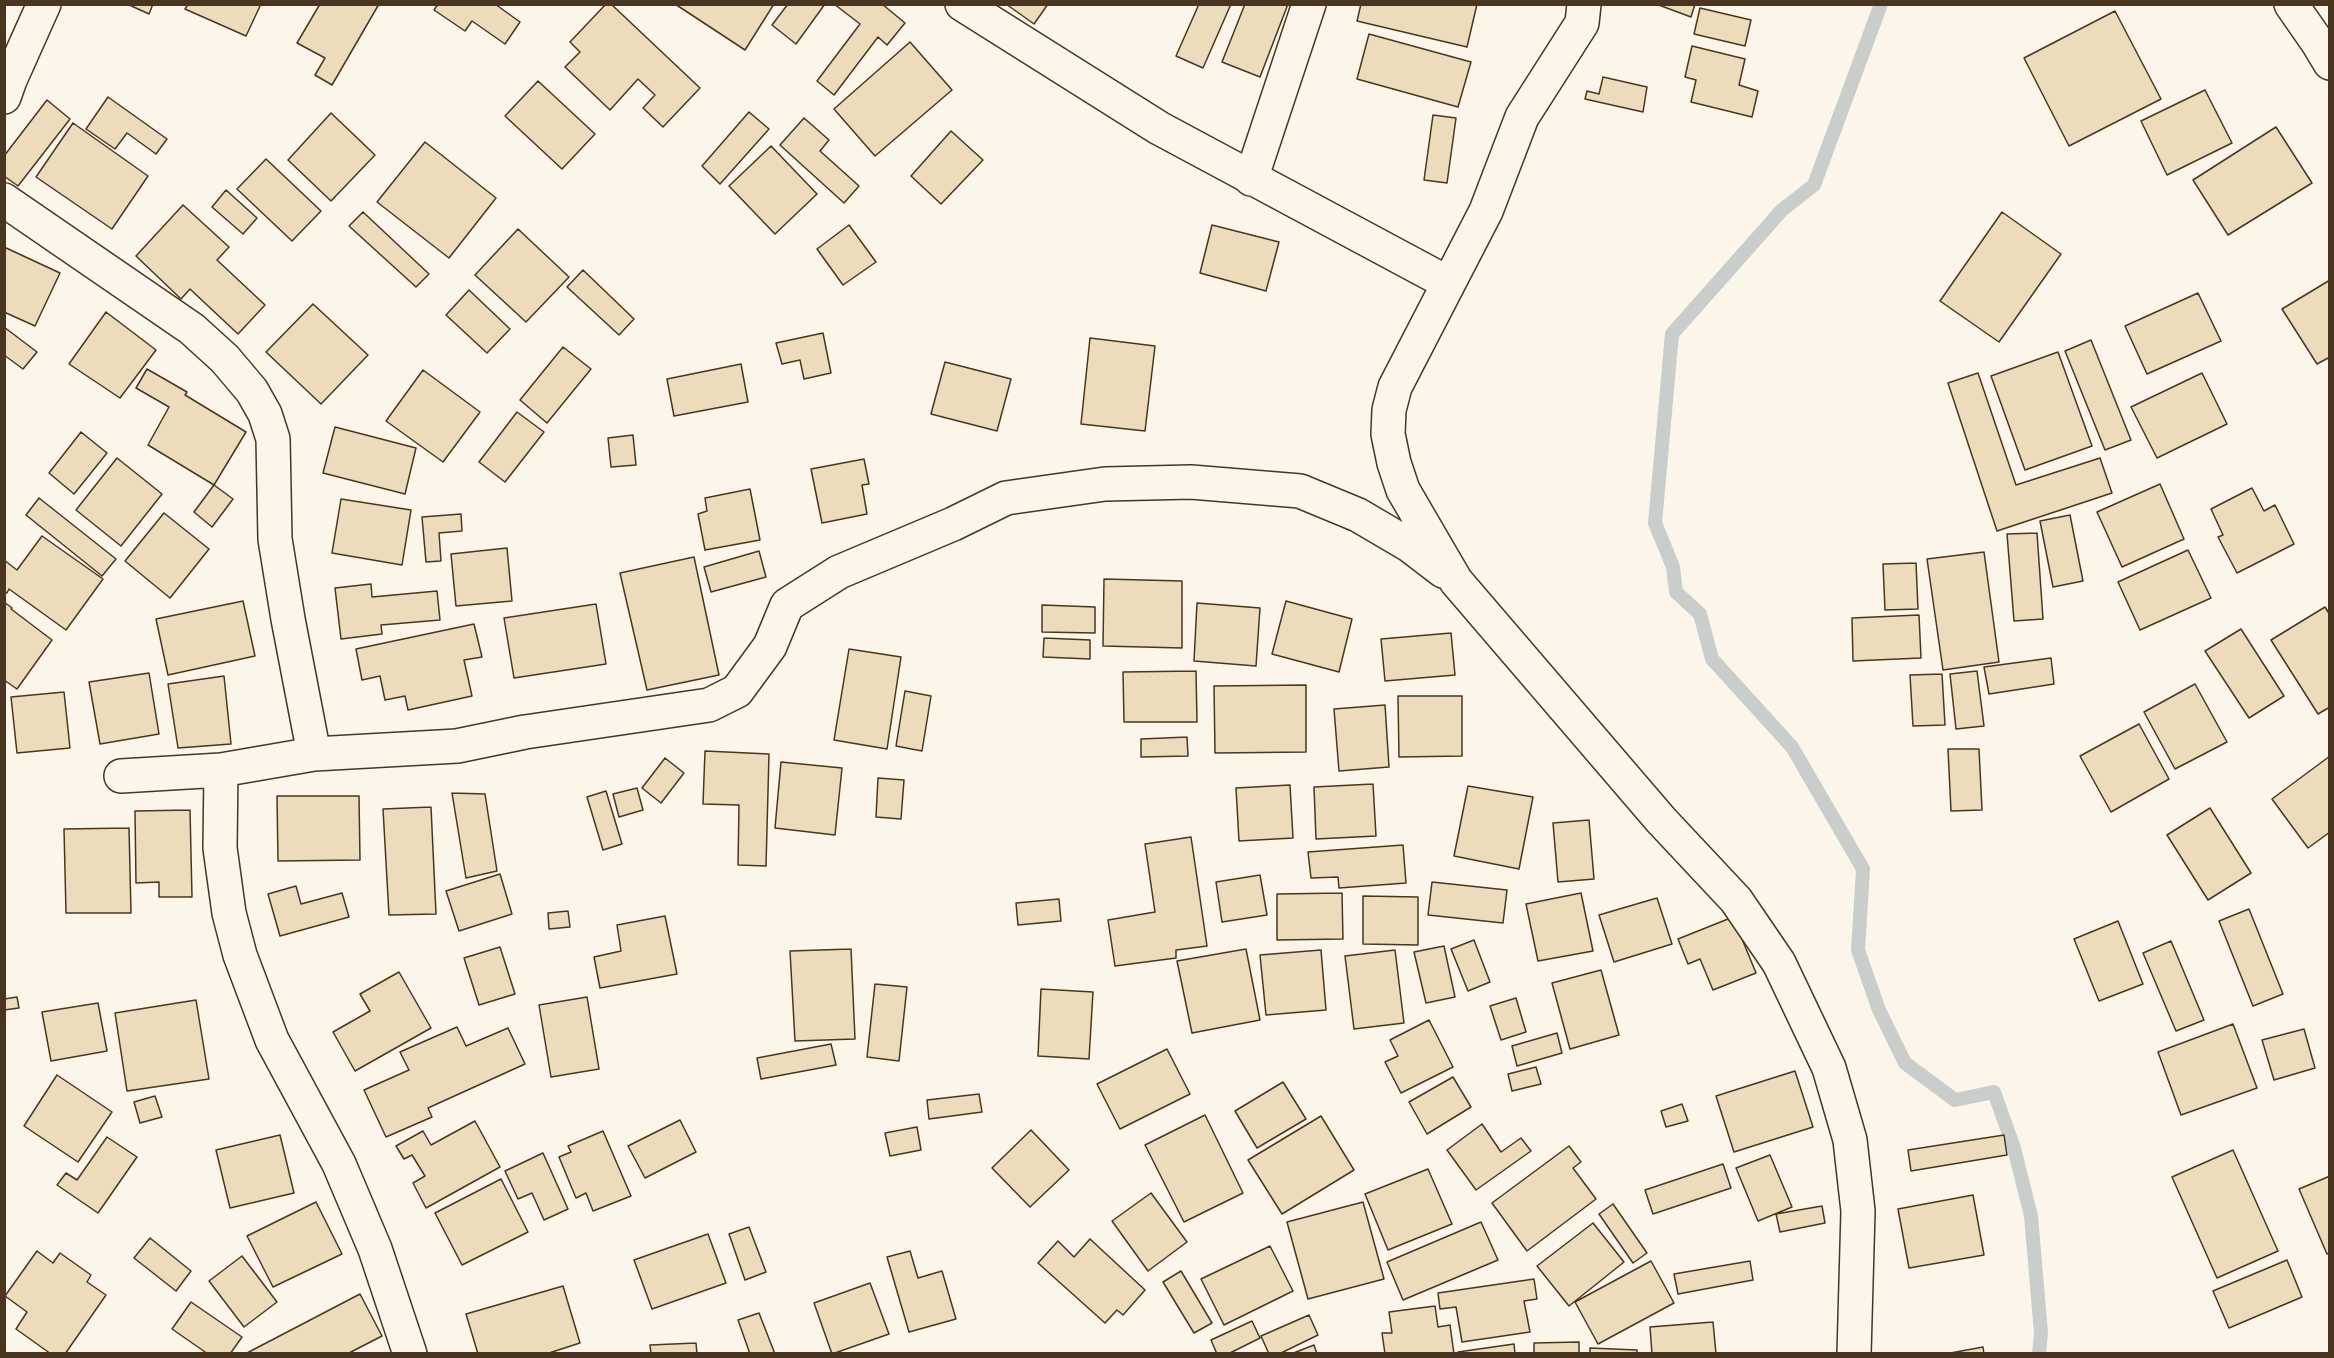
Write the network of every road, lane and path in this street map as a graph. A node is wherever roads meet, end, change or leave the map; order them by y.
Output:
1 (44, 4) edge
2 (962, 4) edge
3 (1309, 4) edge
4 (1584, 4) edge
5 (2291, 4) edge
6 (2330, 63) edge
7 (4, 97) edge
8 (1251, 179) junction
9 (4, 200) edge
10 (1448, 284) junction
11 (1456, 581) junction
12 (314, 754) junction
13 (221, 770) junction
14 (121, 776) dead end
15 (410, 1353) edge
16 (1854, 1353) edge

1 - 7 street
2 - 8 street
3 - 8 street
4 - 10 street
5 - 6 street
8 - 10 street
9 - 12 street
10 - 11 street
11 - 12 street
11 - 16 street
12 - 13 street
13 - 14 street
13 - 15 street

